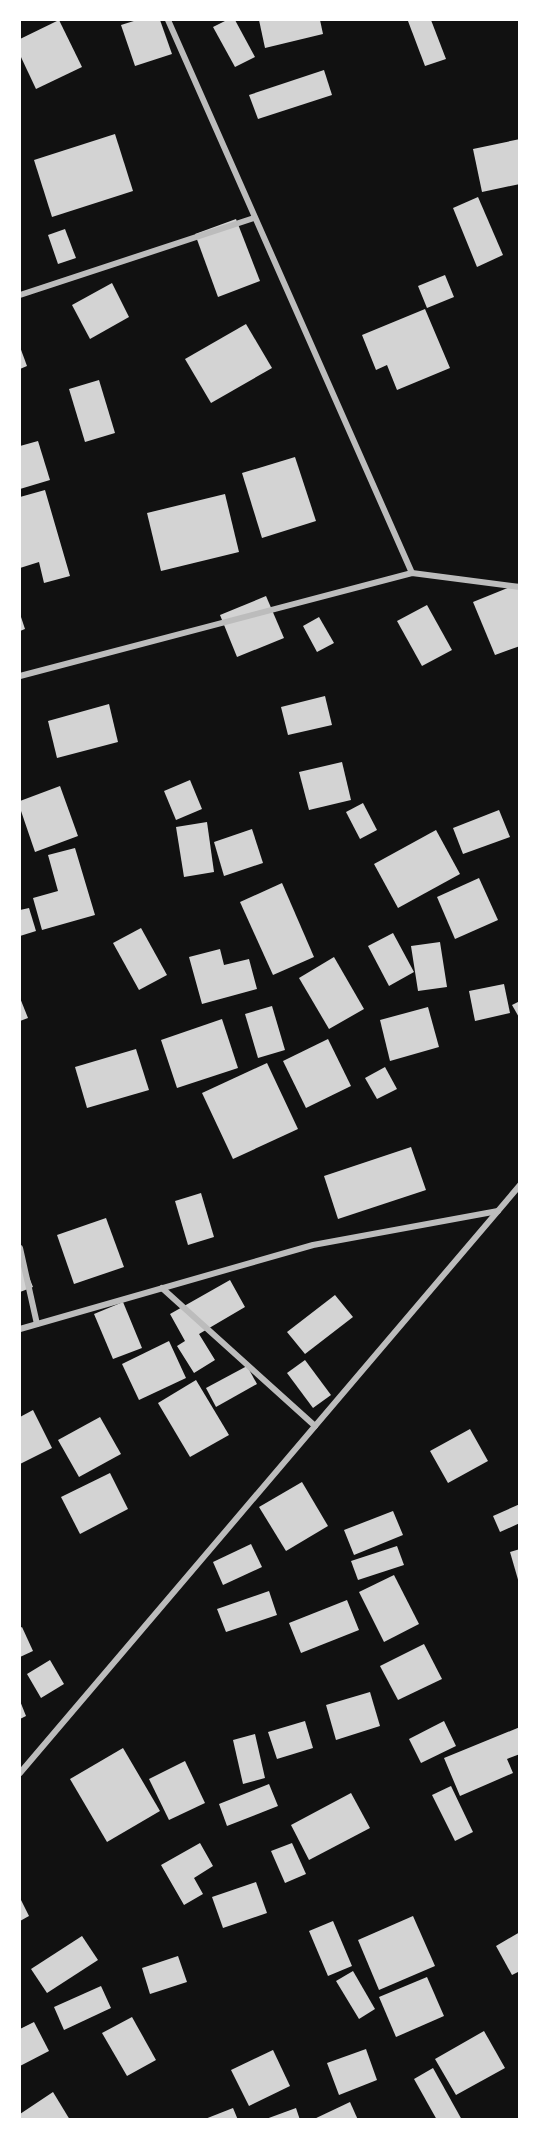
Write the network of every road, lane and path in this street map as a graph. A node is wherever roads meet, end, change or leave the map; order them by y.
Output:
1 (168, 20) edge
2 (254, 218) junction
3 (20, 295) edge
4 (412, 573) junction
5 (519, 587) edge
6 (20, 676) edge
7 (519, 1185) edge
8 (499, 1211) junction
9 (20, 1248) edge
10 (162, 1288) junction
11 (37, 1324) junction
12 (20, 1329) edge
13 (315, 1426) junction
14 (20, 1773) edge

1 - 2 street
2 - 3 street
2 - 4 street
4 - 5 street
4 - 6 street
7 - 8 street
8 - 10 street
8 - 13 street
9 - 11 street
10 - 11 street
10 - 13 street
11 - 12 street
13 - 14 street

